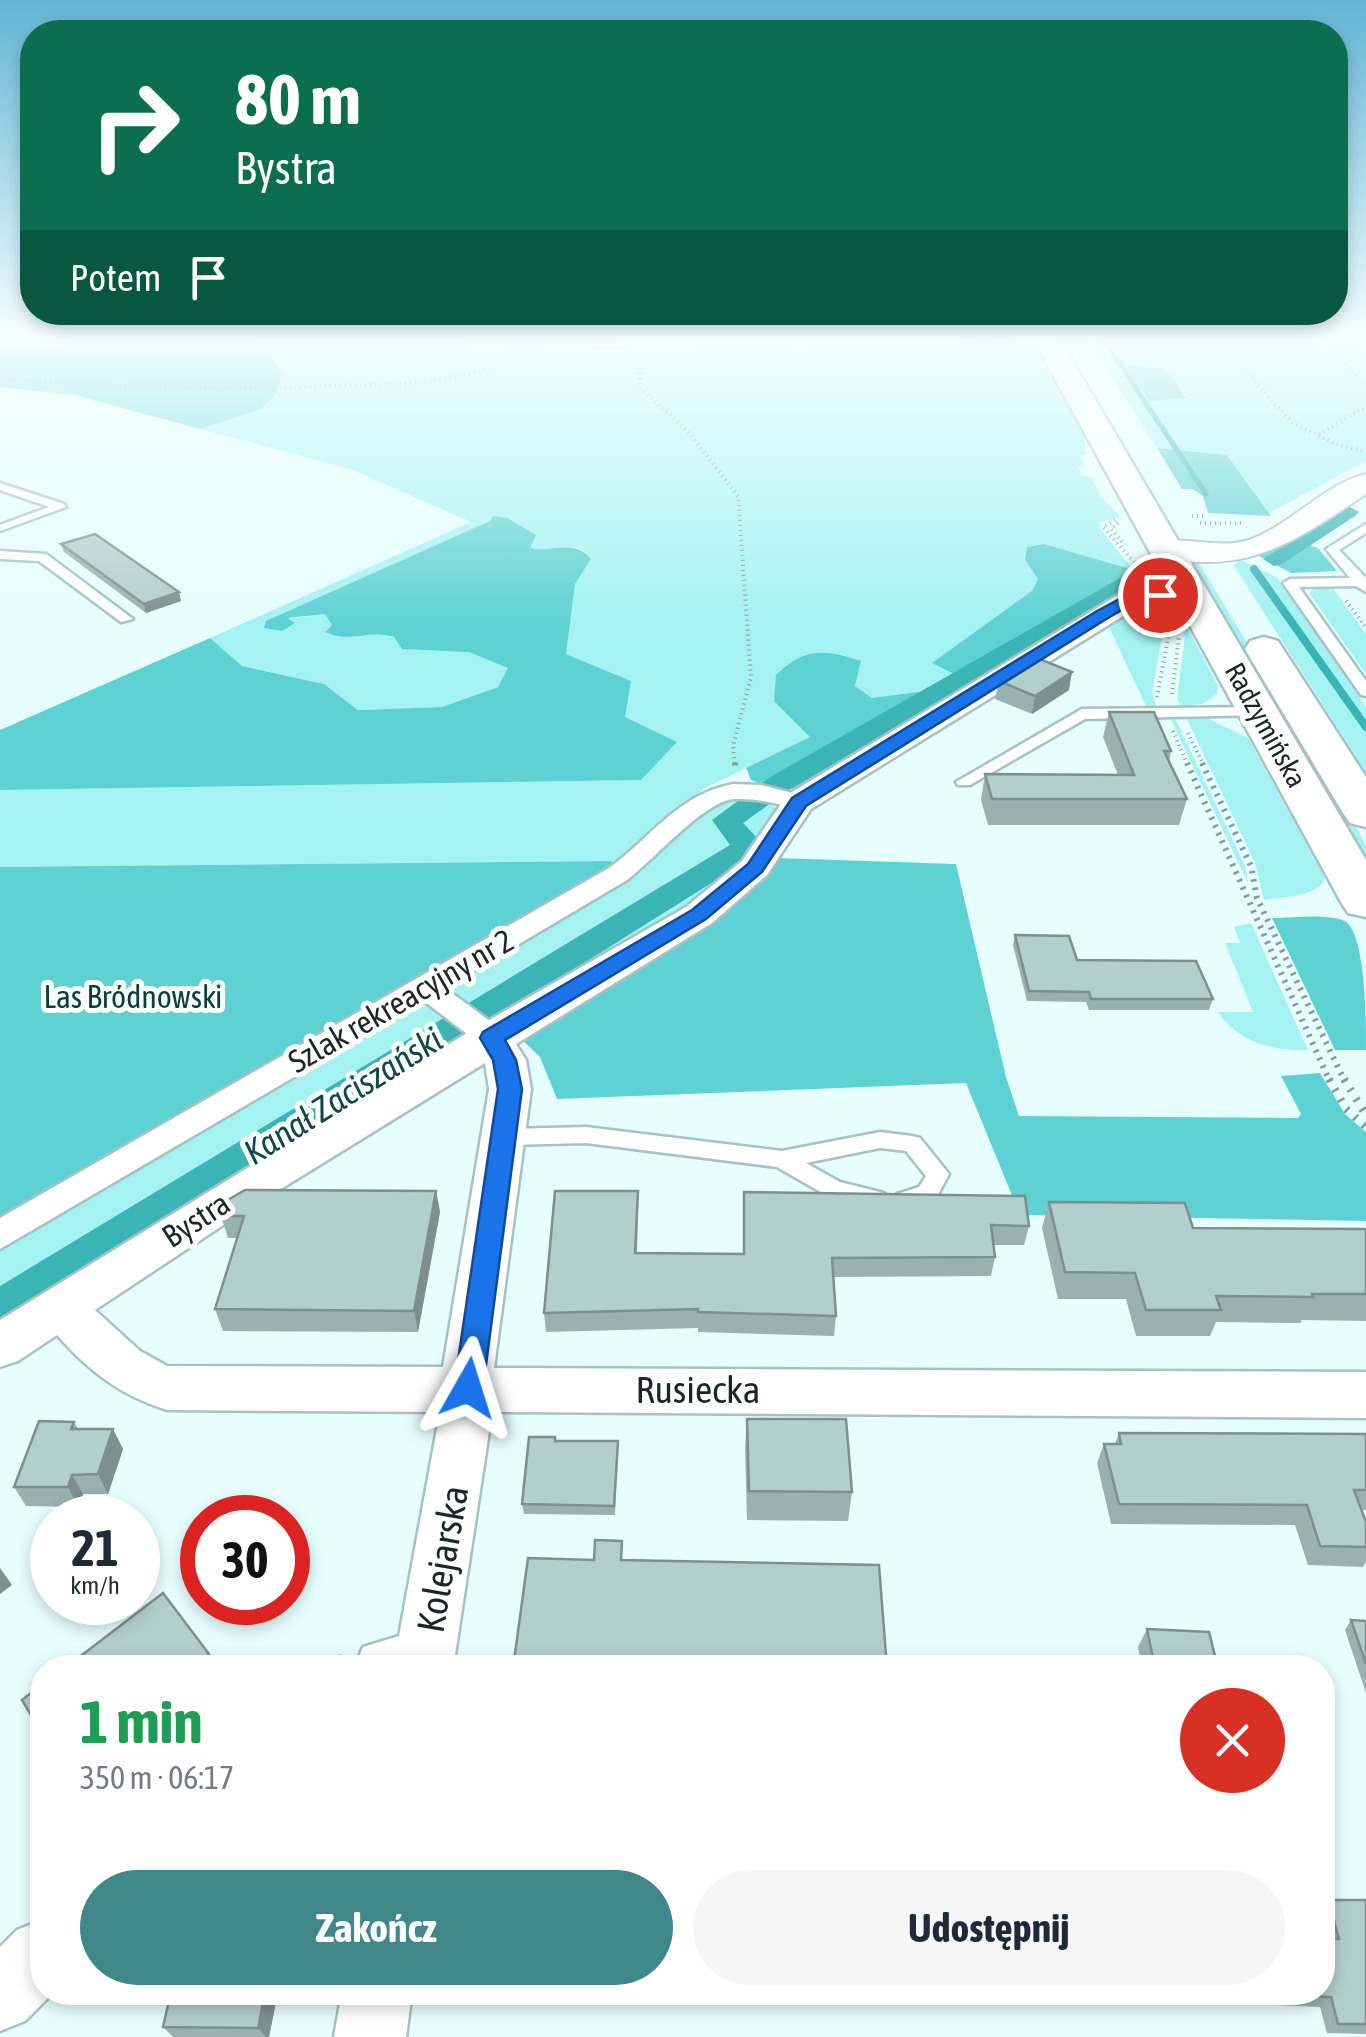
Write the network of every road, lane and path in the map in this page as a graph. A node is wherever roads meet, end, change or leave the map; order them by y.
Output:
1 (691, 435) edge
2 (1113, 435) edge
3 (1318, 435) edge
4 (1366, 452) edge
5 (0, 486) edge
6 (1360, 491) edge
7 (1126, 520) dead end
8 (1, 528) edge
9 (1365, 530) edge
10 (1185, 553) junction
11 (0, 555) edge
12 (42, 557) junction
13 (1364, 585) edge
14 (126, 619) dead end
15 (1366, 692) edge
16 (1259, 712) junction
17 (1172, 713) junction
18 (964, 782) dead end
19 (768, 794) junction
20 (1366, 813) edge
21 (1366, 902) edge
22 (425, 987) junction
23 (485, 1033) junction
24 (1366, 1115) edge
25 (1366, 1127) edge
26 (504, 1137) junction
27 (782, 1159) junction
28 (0, 1234) edge
29 (61, 1308) junction
30 (0, 1346) edge
31 (468, 1388) junction
32 (1366, 1394) edge
33 (399, 1655) edge
34 (30, 1967) edge
35 (0, 1996) edge
36 (375, 2005) edge
37 (370, 2037) edge

1 - 19 path
2 - 10 main road, Radzymińska
3 - 4 path
5 - 8 lane
6 - 10 street, Bystra
7 - 10 path
8 - 12 lane
9 - 13 lane
10 - 16 main road, Radzymińska
10 - 17 path
10 - 17 path
10 - 19 street, Bystra
10 - 20 main road, Radzymińska
11 - 12 lane
12 - 14 lane
13 - 15 lane
16 - 17 lane
16 - 21 main road, Radzymińska
17 - 18 lane
17 - 24 path
17 - 25 path
19 - 22 street, Szlak rekreacyjny nr 2
19 - 23 street, Bystra
22 - 23 street
22 - 28 street, Szlak rekreacyjny nr 2
23 - 26 street, Kolejarska
23 - 29 street, Bystra
26 - 27 lane
26 - 31 street, Kolejarska
27 - 27 lane
29 - 30 street, Bystra
29 - 31 street, Rusiecka
31 - 32 street, Rusiecka
31 - 33 street, Kolejarska
34 - 35 street
36 - 37 street

